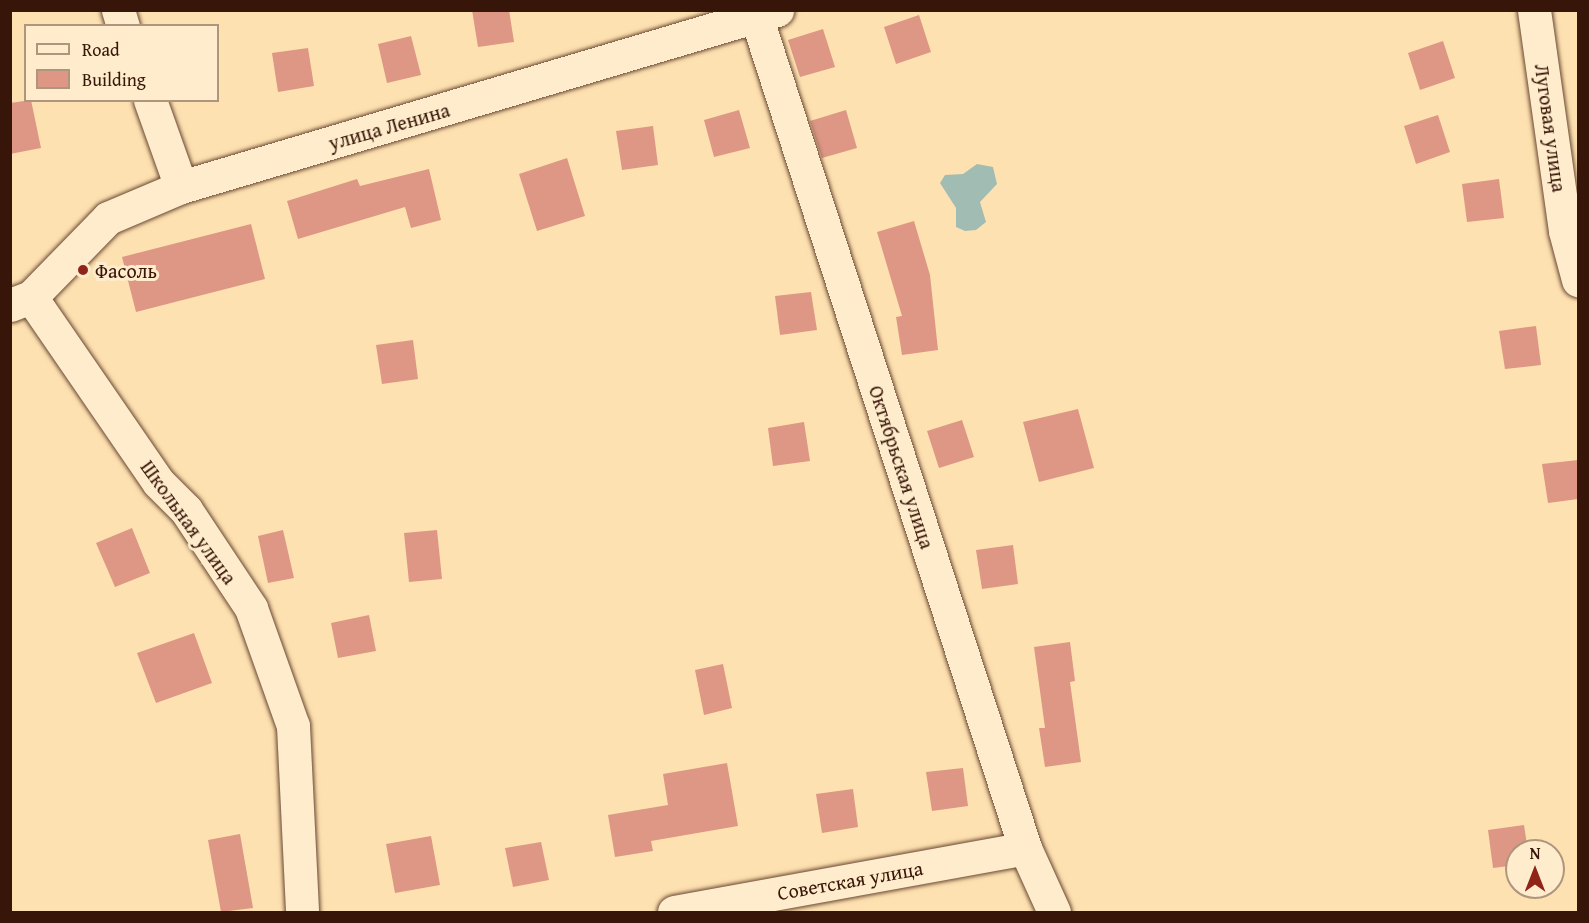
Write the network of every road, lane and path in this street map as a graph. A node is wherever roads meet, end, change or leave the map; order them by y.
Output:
1 (1534, 10) edge
2 (767, 15) edge
3 (151, 102) edge
4 (181, 187) junction
5 (1578, 280) edge
6 (21, 301) edge
7 (1025, 848) junction
8 (302, 912) edge
9 (674, 912) edge
10 (1054, 912) edge

1 - 5 street, Луговая улица
2 - 4 street, улица Ленина
2 - 7 street, Октябрьская улица
3 - 4 street
4 - 6 street, улица Ленина
6 - 8 street, Школьная улица
7 - 9 street, Советская улица
7 - 10 street, Октябрьская улица

